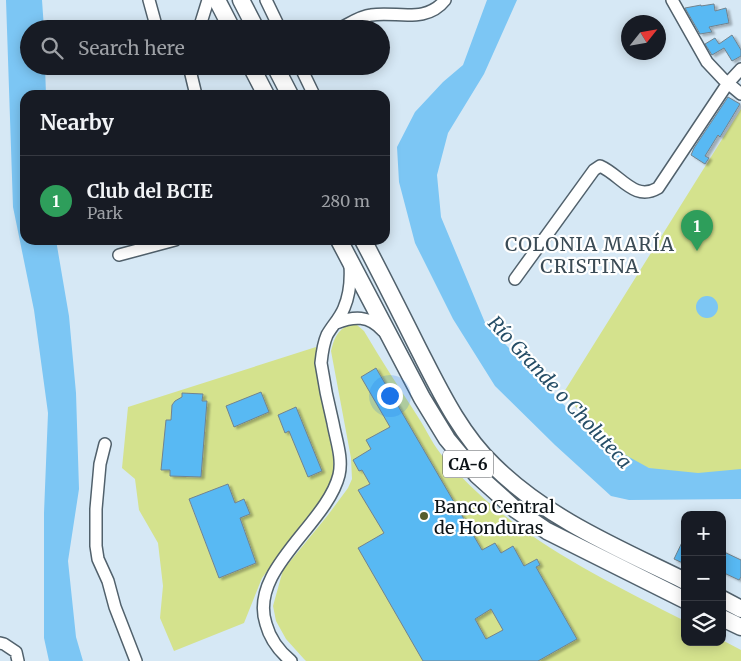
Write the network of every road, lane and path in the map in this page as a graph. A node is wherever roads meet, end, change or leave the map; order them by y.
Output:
1 (149, 0) edge
2 (208, 0) edge
3 (217, 0) edge
4 (241, 0) edge
5 (266, 0) edge
6 (445, 0) edge
7 (672, 0) edge
8 (155, 20) edge
9 (202, 20) edge
10 (227, 20) edge
11 (251, 20) edge
12 (276, 20) edge
13 (359, 20) edge
14 (741, 69) edge
15 (190, 75) edge
16 (256, 75) edge
17 (283, 75) edge
18 (304, 75) edge
19 (728, 83) junction
20 (195, 90) edge
21 (263, 90) edge
22 (288, 90) edge
23 (312, 90) edge
24 (741, 94) edge
25 (156, 245) edge
26 (342, 245) edge
27 (366, 245) edge
28 (119, 255) dead end
29 (350, 260) junction
30 (515, 279) dead end
31 (336, 323) junction
32 (395, 347) junction
33 (105, 444) dead end
34 (681, 579) edge
35 (681, 598) edge
36 (726, 601) edge
37 (740, 608) edge
38 (726, 620) edge
39 (726, 626) edge
40 (741, 627) edge
41 (741, 636) edge
42 (0, 643) edge
43 (18, 661) edge
44 (136, 661) edge
45 (291, 661) edge

1 - 8 street
2 - 9 street
3 - 10 highway
4 - 11 highway
5 - 12 street
6 - 13 street
7 - 19 street
14 - 19 street
15 - 20 street
16 - 21 highway
17 - 22 highway
18 - 23 street
19 - 24 street
19 - 30 street
25 - 28 street
26 - 29 highway, CA-6
27 - 34 highway, CA-6
29 - 31 street
29 - 32 highway, CA-6
31 - 32 street
31 - 45 street
32 - 35 highway, CA-6
33 - 44 street
36 - 37 highway
38 - 40 highway
39 - 41 street
42 - 43 street

